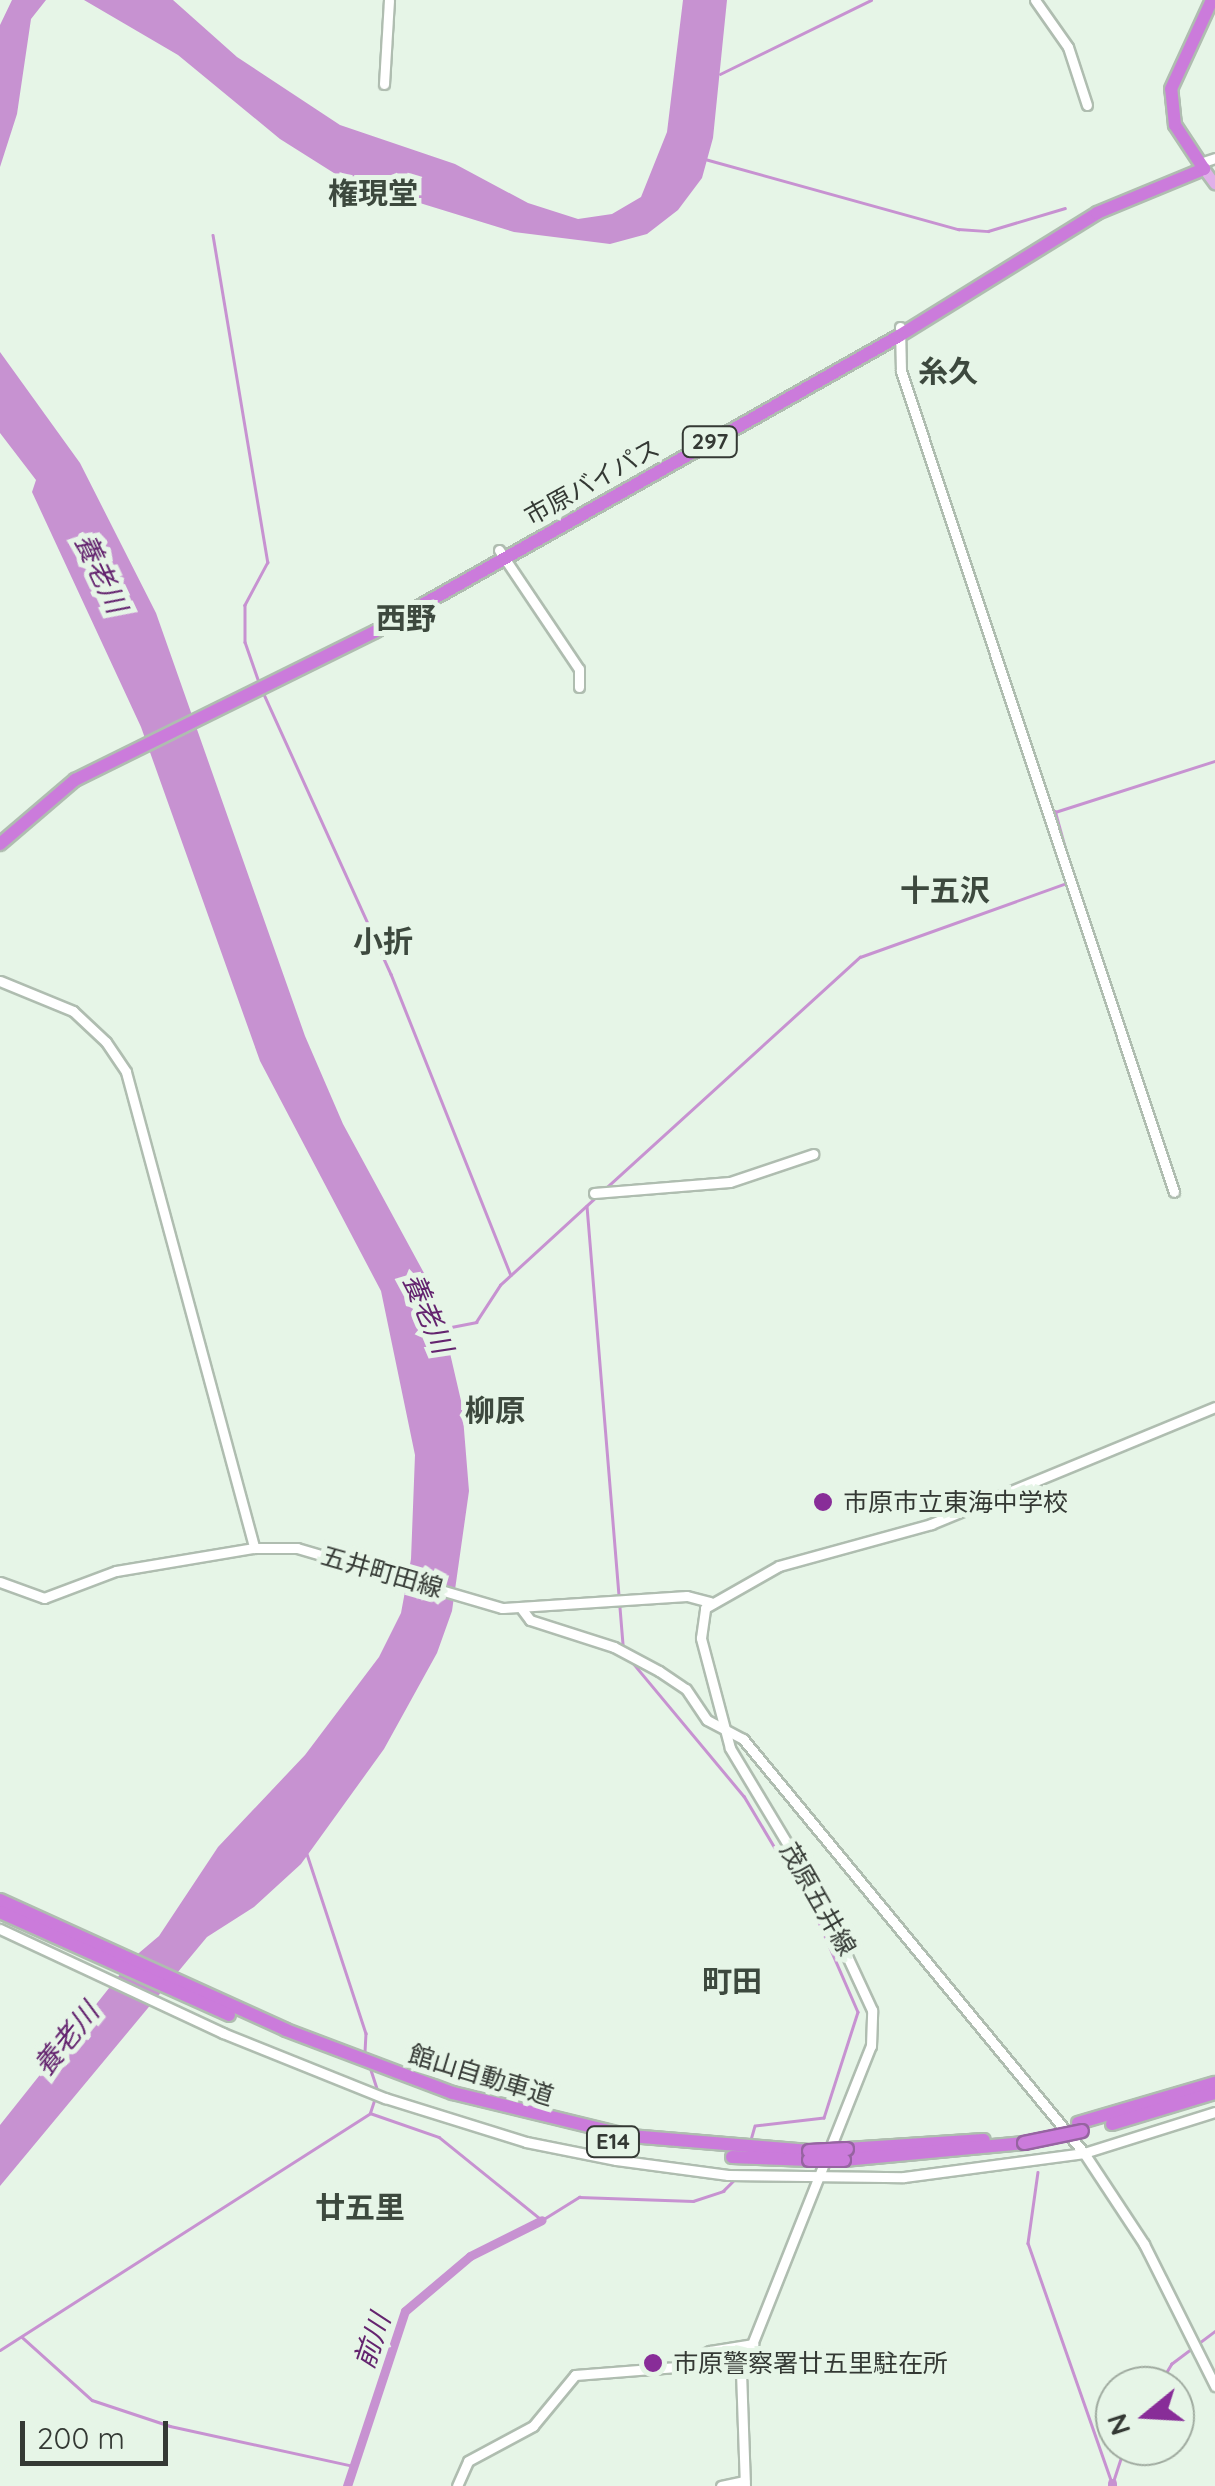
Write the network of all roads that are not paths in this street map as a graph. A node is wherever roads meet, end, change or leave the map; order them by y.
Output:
1 (389, 0) edge
2 (1035, 0) edge
3 (1212, 0) edge
4 (384, 84) dead end
5 (1087, 106) dead end
6 (1215, 158) edge
7 (1206, 166) edge
8 (1215, 184) edge
9 (899, 332) junction
10 (501, 554) junction
11 (580, 686) dead end
12 (117, 755) junction
13 (0, 834) edge
14 (0, 844) edge
15 (0, 982) edge
16 (813, 1154) dead end
17 (1174, 1192) dead end
18 (594, 1193) dead end
19 (1215, 1407) edge
20 (254, 1548) junction
21 (0, 1582) edge
22 (710, 1602) junction
23 (521, 1608) junction
24 (724, 1729) junction
25 (0, 1900) edge
26 (0, 1912) edge
27 (0, 1930) edge
28 (83, 1944) junction
29 (1215, 2083) edge
30 (1215, 2093) edge
31 (1215, 2112) edge
32 (1080, 2127) junction
33 (1084, 2153) junction
34 (816, 2179) junction
35 (753, 2344) junction
36 (1215, 2386) edge
37 (745, 2484) edge
38 (457, 2486) edge
39 (721, 2486) edge

1 - 4 street
2 - 5 street
3 - 7 highway
6 - 7 street
7 - 8 main road
7 - 9 highway, 市原バイパス / 297
9 - 10 highway, 市原バイパス / 297
9 - 17 street
10 - 11 street
10 - 12 highway, 市原バイパス / 297
12 - 13 highway, 市原バイパス / 297
12 - 14 highway, 市原バイパス / 297
15 - 20 street
16 - 18 street
19 - 22 street
20 - 21 street, 五井町田線
20 - 23 street, 五井町田線
22 - 23 street, 五井町田線
22 - 24 street, 茂原五井線
23 - 24 street
24 - 33 street
24 - 34 street, 茂原五井線
25 - 28 highway, 館山自動車道 / E14
26 - 28 highway, 館山自動車道 / E14
27 - 34 street
28 - 32 highway, 館山自動車道 / E14, bridge
29 - 32 highway, 館山自動車道 / E14
30 - 32 highway, 館山自動車道 / E14
31 - 33 street
33 - 34 street
33 - 36 street
34 - 35 street, 茂原五井線
35 - 37 street, 茂原五井線
35 - 38 street
37 - 39 street

